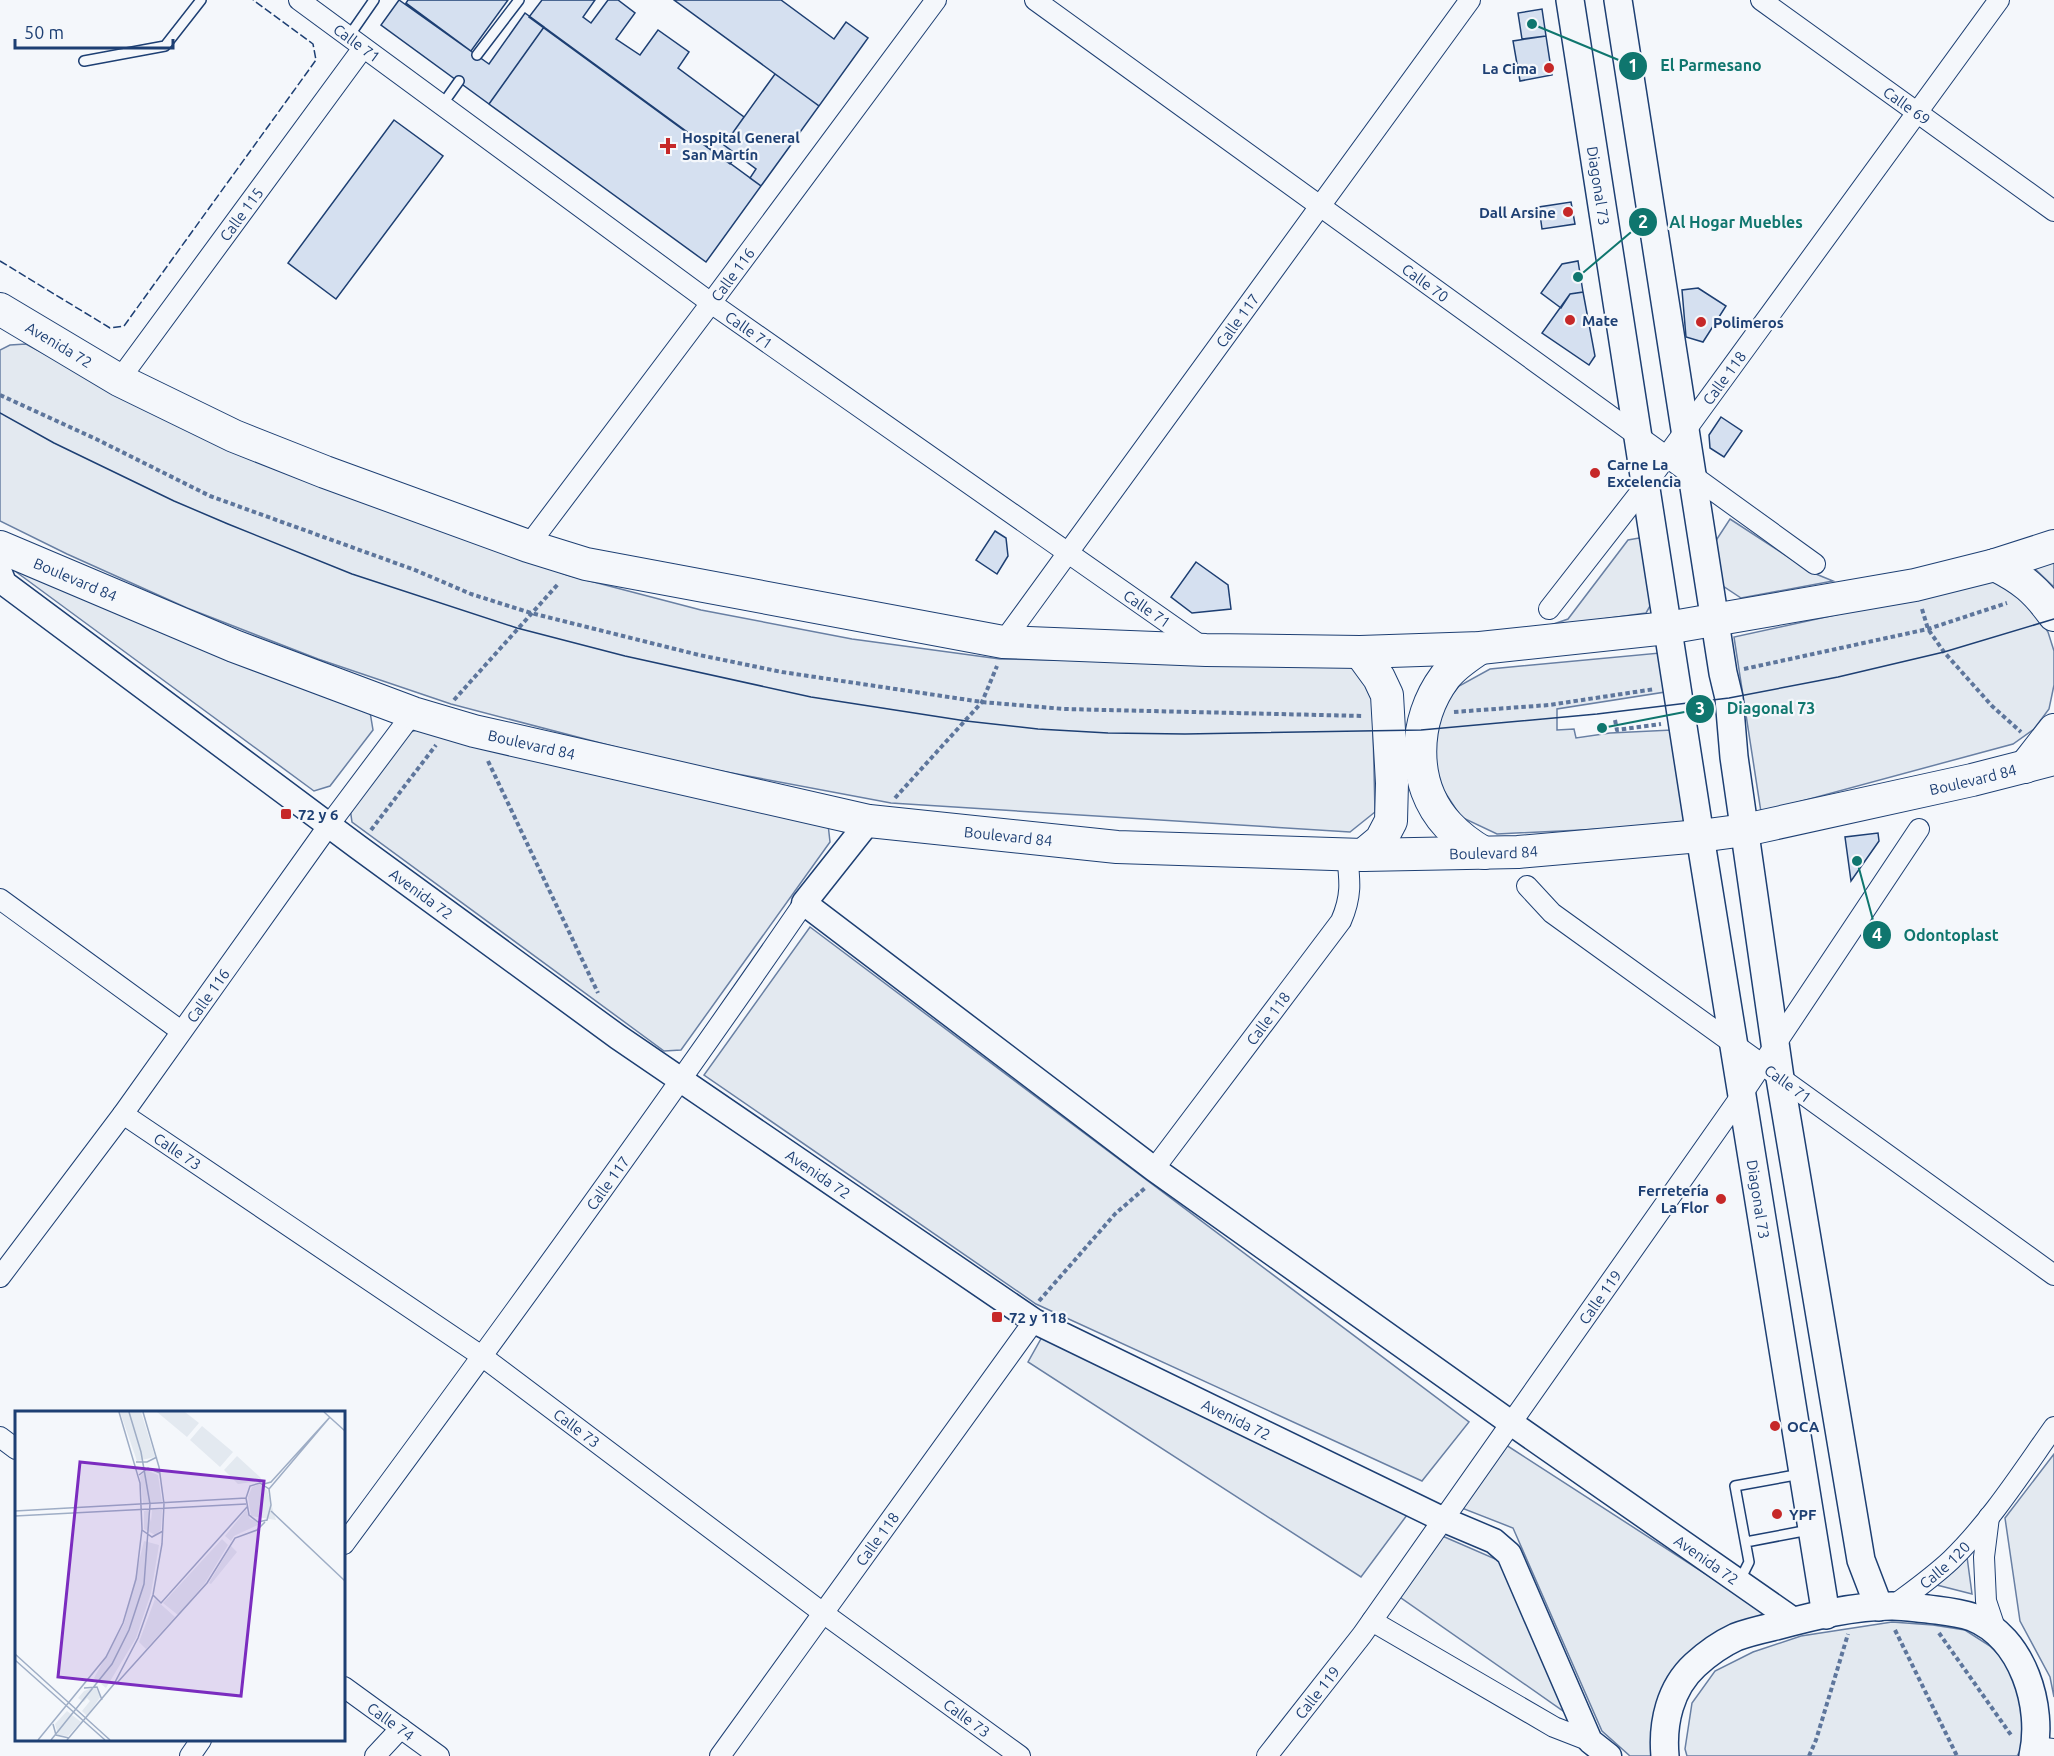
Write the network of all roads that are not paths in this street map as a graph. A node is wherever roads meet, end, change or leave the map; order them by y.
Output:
1 (201, 0) edge
2 (299, 0) edge
3 (374, 0) edge
4 (519, 0) edge
5 (936, 0) edge
6 (1035, 0) edge
7 (1470, 0) edge
8 (1570, 0) edge
9 (1618, 0) edge
10 (1761, 0) edge
11 (1999, 0) edge
12 (356, 42) junction
13 (477, 55) dead end
14 (84, 61) dead end
15 (459, 81) dead end
16 (442, 105) junction
17 (1917, 112) junction
18 (1320, 206) junction
19 (2054, 211) edge
20 (711, 303) junction
21 (0, 309) edge
22 (30, 327) junction
23 (0, 338) edge
24 (119, 380) junction
25 (1684, 432) junction
26 (1637, 435) junction
27 (1667, 457) junction
28 (1691, 474) junction
29 (1645, 486) junction
30 (528, 546) junction
31 (2054, 546) edge
32 (0, 547) edge
33 (1066, 554) junction
34 (1815, 564) dead end
35 (1995, 565) junction
36 (0, 573) edge
37 (1550, 609) dead end
38 (2054, 615) edge
39 (1715, 620) junction
40 (1667, 628) junction
41 (1003, 642) junction
42 (1480, 648) junction
43 (1206, 650) junction
44 (1360, 652) junction
45 (413, 713) junction
46 (2043, 751) edge
47 (870, 821) junction
48 (329, 825) junction
49 (1919, 829) dead end
50 (1745, 830) junction
51 (1700, 836) junction
52 (1484, 853) junction
53 (1355, 855) junction
54 (1527, 886) dead end
55 (0, 899) edge
56 (804, 903) junction
57 (181, 1031) junction
58 (1733, 1043) junction
59 (1773, 1063) junction
60 (682, 1081) junction
61 (1741, 1096) junction
62 (123, 1114) junction
63 (1154, 1169) junction
64 (2054, 1275) edge
65 (0, 1277) edge
66 (1034, 1321) junction
67 (483, 1357) junction
68 (1511, 1423) junction
69 (2054, 1427) edge
70 (0, 1437) edge
71 (15, 1448) edge
72 (1801, 1474) junction
73 (1989, 1517) junction
74 (1442, 1519) junction
75 (1812, 1530) junction
76 (1746, 1542) junction
77 (345, 1543) edge
78 (1738, 1583) junction
79 (1879, 1607) junction
80 (823, 1613) junction
81 (1826, 1615) junction
82 (1372, 1621) junction
83 (1795, 1621) junction
84 (1996, 1630) junction
85 (345, 1688) edge
86 (401, 1728) junction
87 (200, 1741) edge
88 (1590, 1741) junction
89 (2034, 1748) edge
90 (189, 1756) edge
91 (375, 1756) edge
92 (439, 1756) edge
93 (720, 1756) edge
94 (1020, 1756) edge
95 (1267, 1756) edge
96 (1609, 1756) edge
97 (1665, 1756) edge

1 - 14 lane
2 - 12 street, Calle 71
3 - 12 lane
4 - 13 lane
5 - 20 street, Calle 116
6 - 18 street, Calle 70
7 - 18 street, Calle 117
8 - 26 main road, Diagonal 73
9 - 25 main road
10 - 17 street, Calle 69
11 - 17 street, Calle 118
12 - 16 street, Calle 71
12 - 24 street, Calle 115
15 - 16 lane
16 - 20 street, Calle 71
17 - 19 street, Calle 69
17 - 25 street, Calle 118
18 - 26 street, Calle 70
18 - 33 street, Calle 117
20 - 30 street, Calle 116
20 - 33 street, Calle 71
21 - 22 highway, Avenida 72
22 - 23 highway
22 - 24 highway, Avenida 72
24 - 30 highway
25 - 27 street, Calle 118
25 - 28 main road
26 - 27 street, Calle 70
26 - 29 main road, Diagonal 73
27 - 28 street, Calle 70
27 - 29 street, Calle 118
28 - 34 street, Calle 70
28 - 39 main road
29 - 37 street, Calle 118
29 - 40 main road, Diagonal 73
30 - 41 highway
31 - 35 highway
32 - 45 highway, Boulevard 84
33 - 41 street, Calle 117
33 - 43 street, Calle 71
35 - 38 highway
35 - 39 highway
36 - 48 street, Avenida 72
39 - 40 highway
39 - 50 main road
40 - 42 highway
40 - 51 main road, Diagonal 73
41 - 43 highway
42 - 44 highway
42 - 52 highway
43 - 44 highway
44 - 53 highway
45 - 47 highway, Boulevard 84
45 - 48 street, Calle 116
46 - 50 highway, Boulevard 84
47 - 53 highway, Boulevard 84
47 - 56 street, Calle 117
48 - 57 street, Calle 116
48 - 60 street, Avenida 72
49 - 59 street, Calle 119
50 - 51 highway, Boulevard 84
50 - 59 main road
51 - 52 highway, Boulevard 84
51 - 58 main road, Diagonal 73
52 - 53 highway, Boulevard 84
53 - 63 street, Calle 118
54 - 58 street, Calle 71
55 - 57 street
56 - 60 street, Calle 117
56 - 63 street, Avenida 72
57 - 62 street, Calle 116
58 - 59 street, Calle 71
58 - 61 main road, Diagonal 73
59 - 61 street, Calle 119
59 - 64 street, Calle 71
59 - 79 main road
60 - 66 street, Avenida 72
60 - 67 street, Calle 117
61 - 68 street, Calle 119
61 - 72 main road, Diagonal 73
62 - 65 street, Calle 116
62 - 67 street, Calle 73
63 - 68 street, Avenida 72
66 - 74 street, Avenida 72
66 - 80 street, Calle 118
67 - 77 street, Calle 117
67 - 80 street, Calle 73
68 - 74 street, Calle 119
68 - 78 street, Avenida 72
69 - 73 street, Calle 120
70 - 71 street
72 - 75 main road, Diagonal 73
72 - 76 lane
73 - 79 street, Calle 120
73 - 84 street, Calle 120
74 - 82 street, Calle 119
74 - 88 street, Avenida 72
75 - 76 lane
75 - 81 main road, Diagonal 73
76 - 78 lane
78 - 83 street, Avenida 72
79 - 81 main road
79 - 84 main road
80 - 93 street, Calle 118
80 - 94 street, Calle 73
81 - 83 main road
82 - 88 street
82 - 95 street, Calle 119
83 - 97 main road
84 - 89 main road
85 - 86 street, Calle 74
86 - 91 street
86 - 92 street, Calle 74
87 - 90 street
88 - 96 street, Avenida 72

